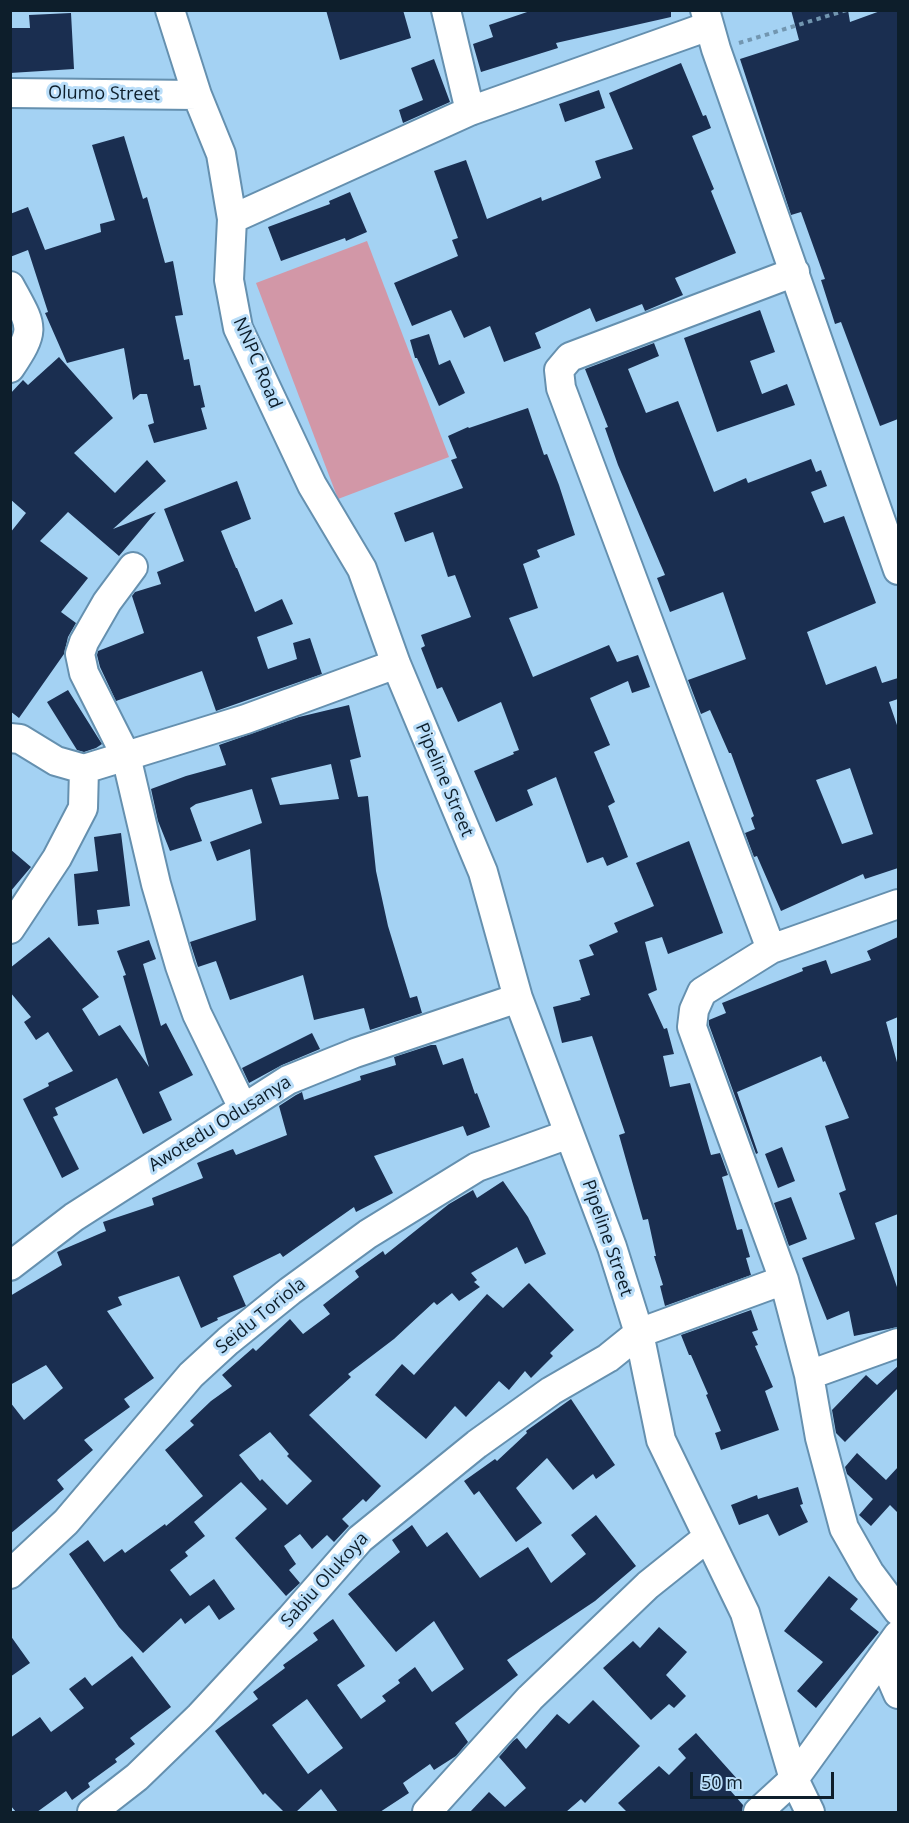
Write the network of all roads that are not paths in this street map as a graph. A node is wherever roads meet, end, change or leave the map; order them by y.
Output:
1 (170, 10) edge
2 (446, 10) edge
3 (710, 29) edge
4 (10, 93) edge
5 (197, 95) junction
6 (470, 111) junction
7 (232, 219) junction
8 (795, 272) junction
9 (10, 286) edge
10 (10, 368) edge
11 (893, 531) edge
12 (133, 567) dead end
13 (898, 570) edge
14 (396, 664) junction
15 (10, 738) edge
16 (126, 756) junction
17 (84, 769) junction
18 (898, 904) edge
19 (10, 929) edge
20 (771, 949) junction
21 (518, 998) junction
22 (243, 1108) junction
23 (569, 1134) junction
24 (10, 1266) edge
25 (784, 1280) junction
26 (639, 1333) junction
27 (898, 1343) edge
28 (809, 1375) junction
29 (708, 1537) junction
30 (10, 1574) edge
31 (898, 1611) edge
32 (890, 1646) edge
33 (898, 1694) edge
34 (794, 1779) junction
35 (92, 1812) edge
36 (427, 1812) edge
37 (758, 1812) edge
38 (810, 1812) edge

1 - 5 street, NNPC Road
2 - 6 street
3 - 6 street
3 - 8 street
4 - 5 street, Olumo Street
5 - 7 street, NNPC Road
6 - 7 street
7 - 14 street, NNPC Road
8 - 11 street
8 - 20 street
9 - 10 street
11 - 13 street
12 - 16 street
14 - 16 street
14 - 21 street, Pipeline Street
15 - 17 street
16 - 17 street
16 - 22 street
17 - 19 street
18 - 20 street
20 - 25 street
21 - 22 street, Awotedu Odusanya
21 - 23 street, Pipeline Street
22 - 24 street, Awotedu Odusanya
23 - 26 street, Pipeline Street
23 - 30 street, Seidu Toriola
25 - 26 street, Sabiu Olukoya
25 - 28 street
26 - 29 street, Pipeline Street
26 - 35 street, Sabiu Olukoya
27 - 28 street
28 - 31 street
29 - 34 street, Pipeline Street
29 - 36 street
32 - 33 street
32 - 34 street
34 - 37 street
34 - 38 street, Pipeline Street

